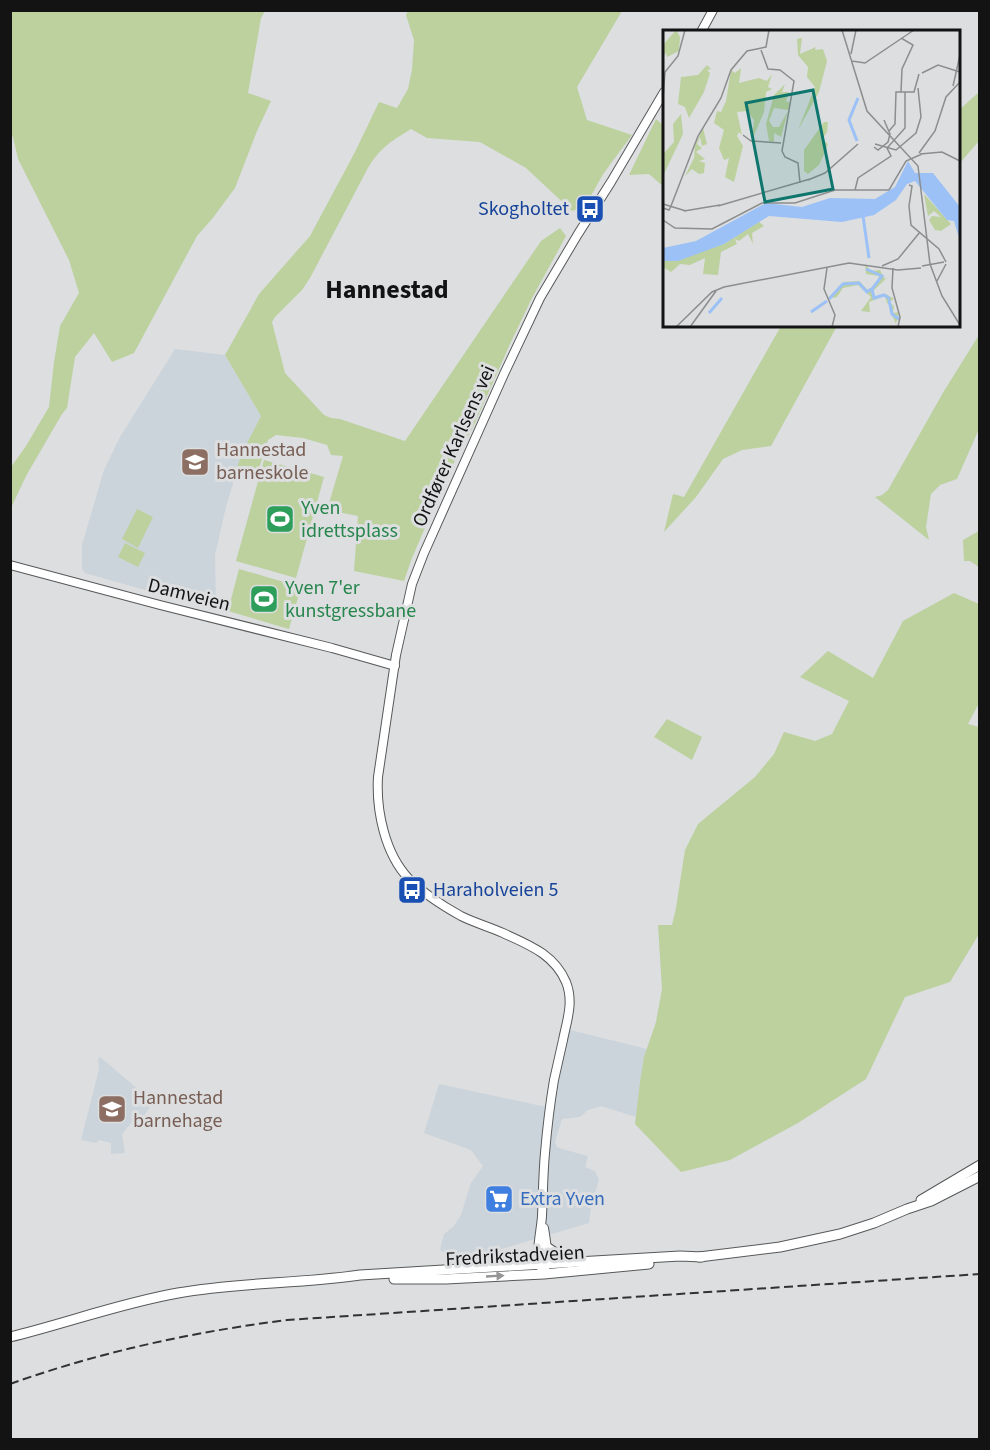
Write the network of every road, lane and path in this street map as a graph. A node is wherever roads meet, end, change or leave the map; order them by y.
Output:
1 (713, 10) edge
2 (702, 30) edge
3 (663, 94) edge
4 (10, 565) edge
5 (395, 666) junction
6 (980, 1165) edge
7 (980, 1176) edge
8 (907, 1209) junction
9 (542, 1219) junction
10 (546, 1245) junction
11 (702, 1257) junction
12 (577, 1262) junction
13 (543, 1264) junction
14 (544, 1274) junction
15 (328, 1279) junction
16 (10, 1337) edge

1 - 2 street
3 - 5 street, Ordfører Karlsens vei
4 - 5 street, Damveien
5 - 9 street, Ordfører Karlsens vei
6 - 8 main road, Fredrikstadveien
7 - 8 main road, Fredrikstadveien
8 - 11 main road, Fredrikstadveien
9 - 10 street, Ordfører Karlsens vei
9 - 13 street, Ordfører Karlsens vei
10 - 12 street
10 - 13 street, Ordfører Karlsens vei
11 - 12 main road, Fredrikstadveien
11 - 14 main road, Fredrikstadveien
12 - 13 main road, Fredrikstadveien
13 - 14 street, Ordfører Karlsens vei
13 - 15 main road, Fredrikstadveien
15 -> 14 main road, Fredrikstadveien
15 - 16 main road, Fredrikstadveien

